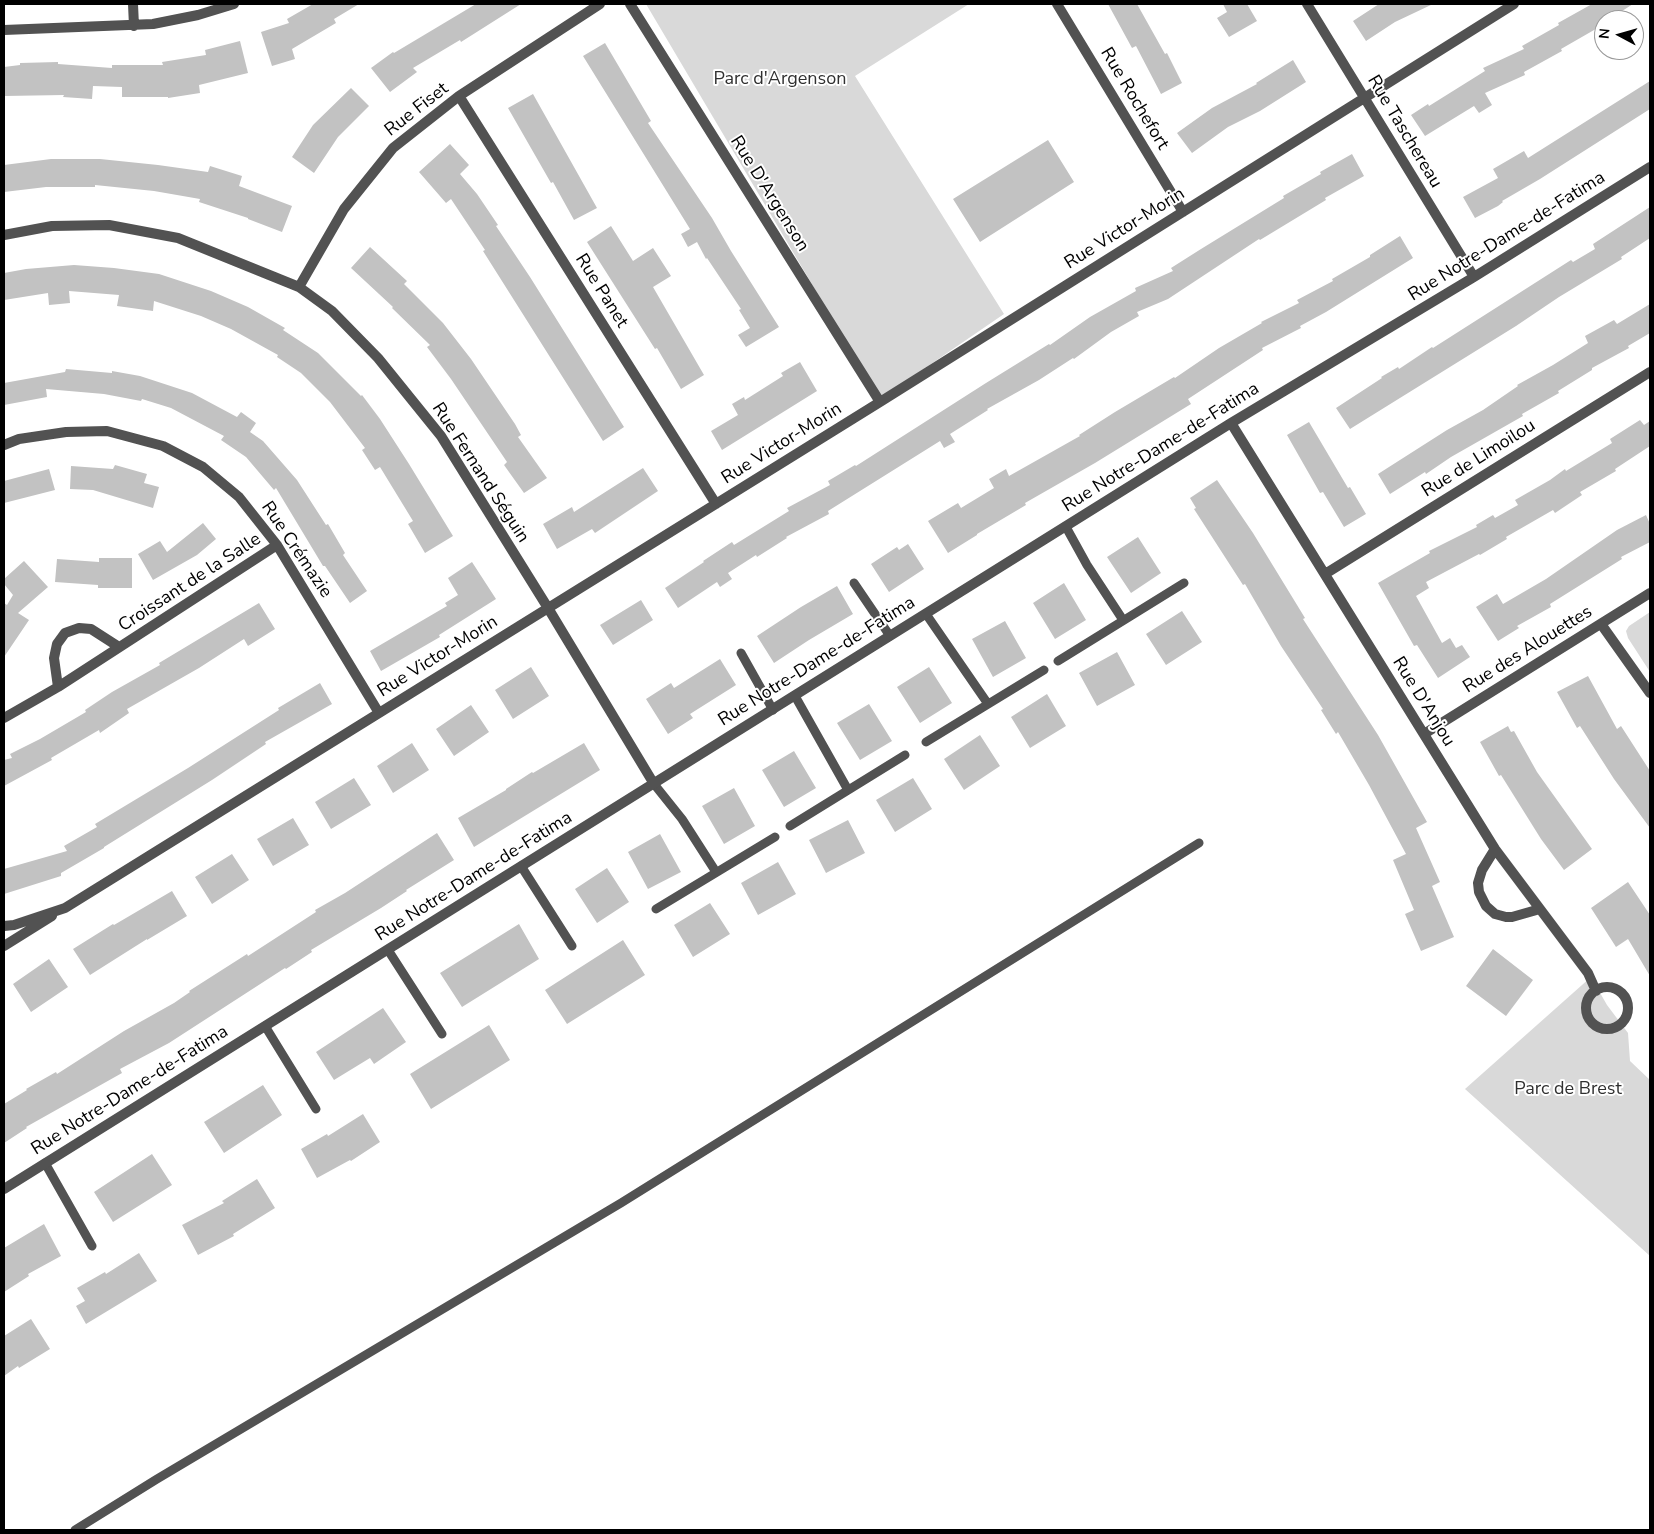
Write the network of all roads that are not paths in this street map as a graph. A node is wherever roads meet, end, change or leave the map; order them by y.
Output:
1 (133, 4) edge
2 (234, 4) edge
3 (600, 4) edge
4 (630, 4) edge
5 (1057, 4) edge
6 (1307, 4) edge
7 (1514, 4) edge
8 (134, 26) junction
9 (4, 30) edge
10 (459, 96) junction
11 (1365, 98) junction
12 (1650, 166) edge
13 (1183, 212) junction
14 (4, 235) edge
15 (1474, 277) junction
16 (298, 286) junction
17 (1650, 372) edge
18 (880, 402) junction
19 (1231, 424) junction
20 (4, 445) edge
21 (716, 504) junction
22 (1066, 527) junction
23 (277, 545) junction
24 (1324, 574) junction
25 (1184, 582) dead end
26 (854, 583) dead end
27 (1650, 593) edge
28 (548, 608) junction
29 (926, 614) junction
30 (1123, 620) junction
31 (1600, 624) junction
32 (890, 636) junction
33 (119, 647) junction
34 (741, 653) dead end
35 (1058, 661) dead end
36 (1044, 670) dead end
37 (58, 687) junction
38 (1650, 693) edge
39 (795, 696) junction
40 (988, 704) junction
41 (772, 710) junction
42 (378, 713) junction
43 (4, 718) edge
44 (1424, 734) junction
45 (926, 742) dead end
46 (905, 755) dead end
47 (654, 784) junction
48 (848, 790) junction
49 (790, 826) dead end
50 (775, 837) dead end
51 (1199, 843) dead end
52 (1495, 849) junction
53 (521, 866) junction
54 (716, 872) junction
55 (65, 908) junction
56 (656, 909) dead end
57 (1540, 909) junction
58 (4, 926) edge
59 (4, 946) edge
60 (572, 946) dead end
61 (388, 950) junction
62 (1596, 990) junction
63 (265, 1026) junction
64 (442, 1034) dead end
65 (316, 1109) dead end
66 (45, 1163) junction
67 (4, 1189) edge
68 (92, 1246) dead end
69 (75, 1530) edge

1 - 8 street
2 - 8 street
3 - 10 street, Rue Fiset
4 - 18 street, Rue D'Argenson
5 - 13 street, Rue Rochefort
6 - 11 street, Rue Taschereau
7 - 11 street, Rue Victor-Morin
8 - 9 street
10 - 16 street, Rue Fiset
10 - 21 street, Rue Panet
11 - 13 street, Rue Victor-Morin
11 - 15 street, Rue Taschereau
12 - 15 street, Rue Notre-Dame-de-Fatima
13 - 18 street, Rue Victor-Morin
14 - 16 street, Rue Fernand Séguin
15 - 19 street, Rue Notre-Dame-de-Fatima
16 - 28 street, Rue Fernand Séguin
17 - 24 street, Rue de Limoilou
18 - 21 street, Rue Victor-Morin
19 - 22 street, Rue Notre-Dame-de-Fatima
19 - 24 street, Rue D'Anjou
20 - 23 street, Rue Crémazie
21 - 28 street, Rue Victor-Morin
22 - 29 street, Rue Notre-Dame-de-Fatima
22 - 30 lane
23 - 33 street, Croissant de la Salle
23 - 42 street, Rue Crémazie
24 - 44 street, Rue D'Anjou
25 - 30 lane
26 - 32 lane
27 - 31 street, Rue des Alouettes
28 - 42 street, Rue Victor-Morin
28 - 47 street, Rue Fernand Séguin
29 - 32 street, Rue Notre-Dame-de-Fatima
29 - 40 lane
30 - 35 lane
31 - 38 street
31 - 44 street, Rue des Alouettes
32 - 39 street, Rue Notre-Dame-de-Fatima
33 - 37 street, Croissant de la Salle
33 - 37 street, Croissant de la Salle
34 - 41 lane
36 - 40 lane
37 - 43 street, Croissant de la Salle
39 - 41 street, Rue Notre-Dame-de-Fatima
39 - 48 lane
40 - 45 lane
41 - 47 street, Rue Notre-Dame-de-Fatima
42 - 55 street, Rue Victor-Morin
44 - 52 street, Rue D'Anjou
46 - 48 lane
47 - 53 street, Rue Notre-Dame-de-Fatima
47 - 54 lane
48 - 49 lane
50 - 54 lane
51 - 69 lane
52 - 57 street, Rue D'Anjou
52 - 57 street
53 - 60 lane
53 - 61 street, Rue Notre-Dame-de-Fatima
54 - 56 lane
55 - 58 street, Rue Victor-Morin
55 - 59 street, Rue Victor-Morin
57 - 62 street, Rue D'Anjou
61 - 63 street, Rue Notre-Dame-de-Fatima
61 - 64 lane
62 - 62 street
63 - 65 lane
63 - 66 street, Rue Notre-Dame-de-Fatima
66 - 67 street, Rue Notre-Dame-de-Fatima
66 - 68 lane

